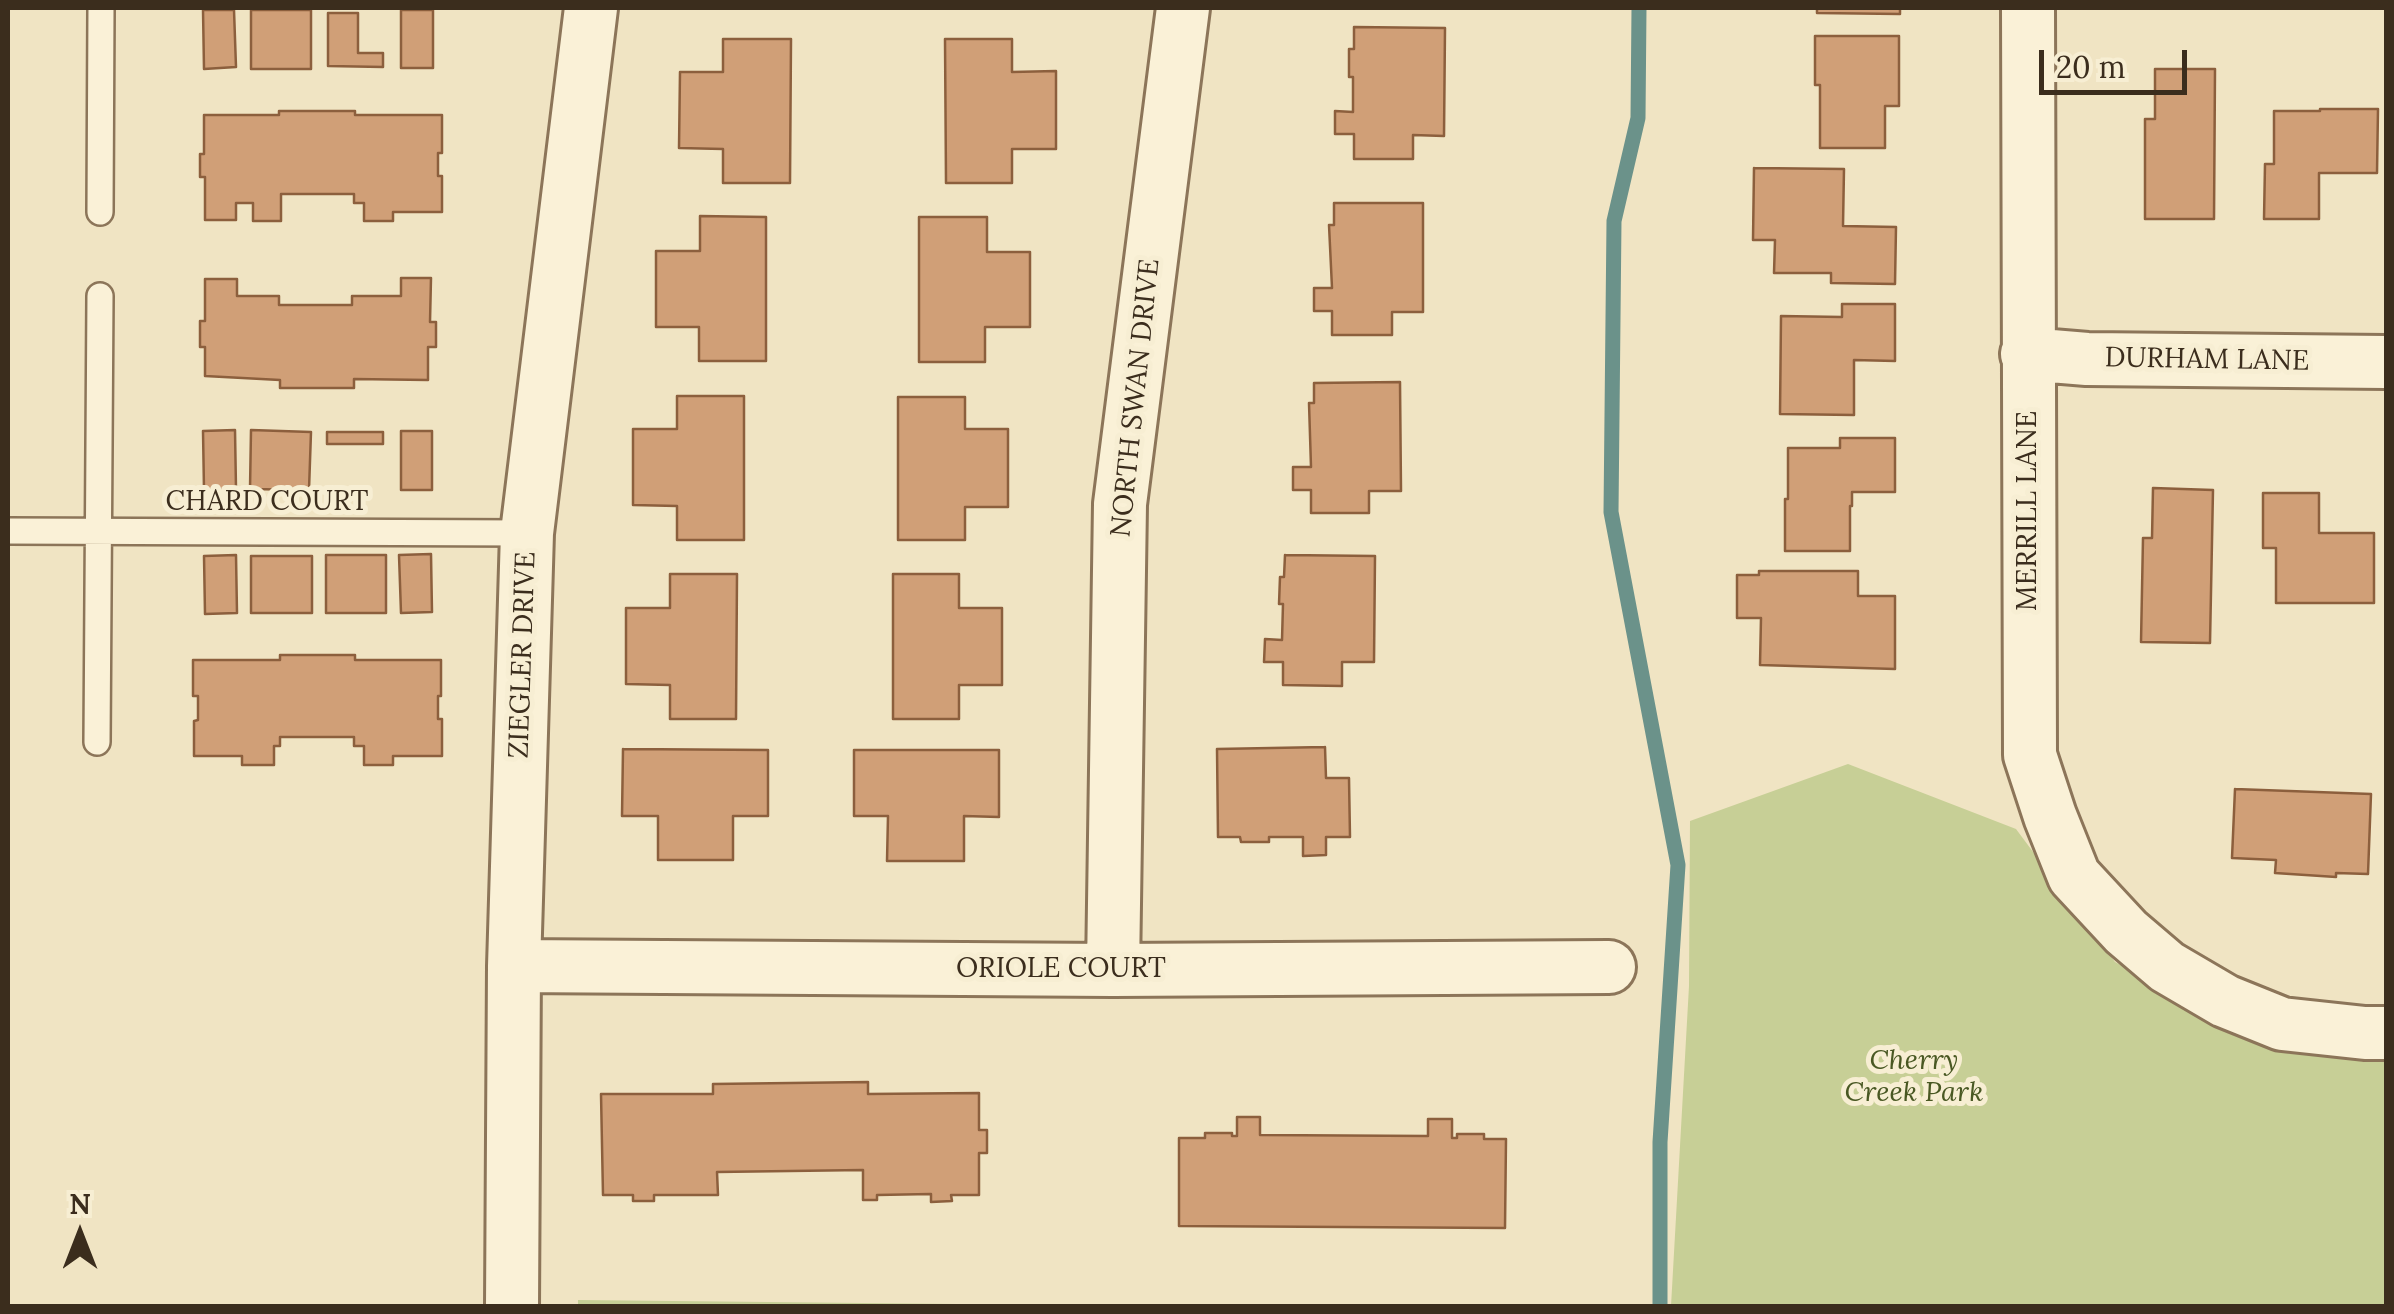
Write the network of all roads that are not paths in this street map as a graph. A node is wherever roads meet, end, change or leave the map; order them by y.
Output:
1 (101, 8) edge
2 (591, 8) edge
3 (1183, 8) edge
4 (2028, 8) edge
5 (100, 212) dead end
6 (100, 296) dead end
7 (2027, 354) junction
8 (2386, 362) edge
9 (8, 531) edge
10 (100, 531) junction
11 (527, 533) junction
12 (97, 742) dead end
13 (514, 966) junction
14 (1609, 967) dead end
15 (1113, 970) junction
16 (2386, 1033) edge
17 (512, 1306) edge

1 - 5 lane
2 - 11 street, ZIEGLER DRIVE
3 - 15 street, NORTH SWAN DRIVE
4 - 7 street, MERRILL LANE
6 - 10 lane
7 - 8 street, DURHAM LANE
7 - 16 street, MERRILL LANE
9 - 10 lane, CHARD COURT
10 - 11 lane, CHARD COURT
10 - 12 lane
11 - 13 street, ZIEGLER DRIVE
13 - 15 street, ORIOLE COURT
13 - 17 street, ZIEGLER DRIVE
14 - 15 street, ORIOLE COURT

